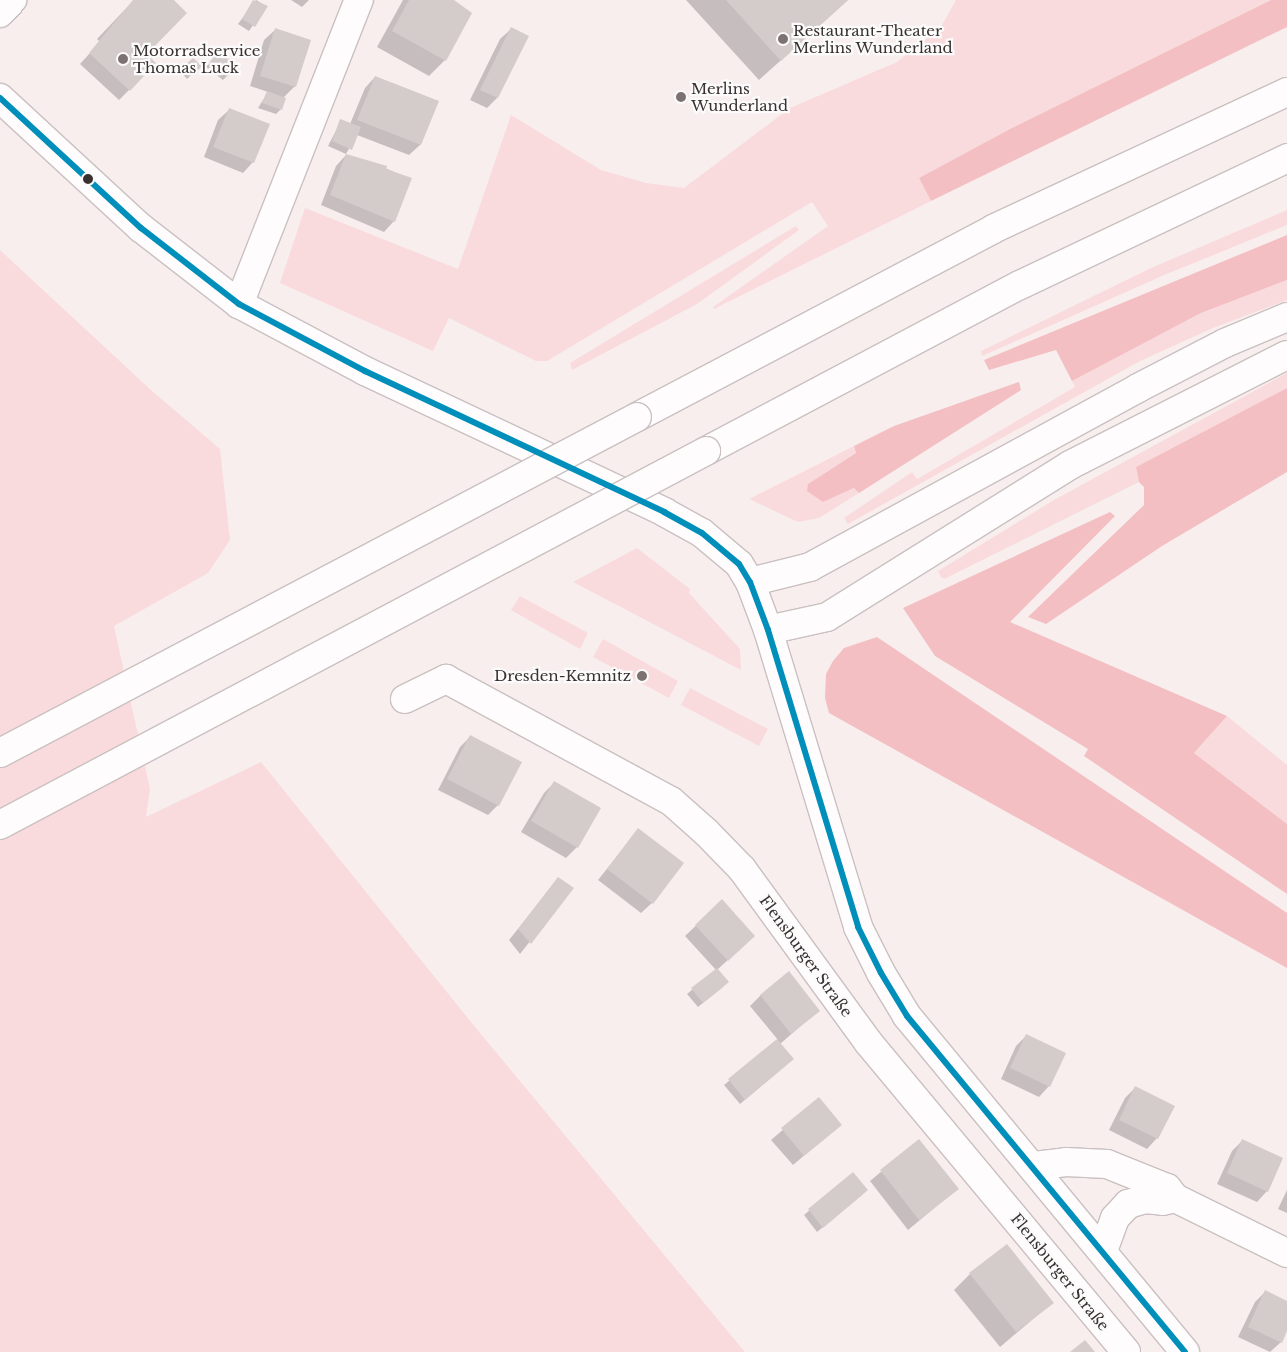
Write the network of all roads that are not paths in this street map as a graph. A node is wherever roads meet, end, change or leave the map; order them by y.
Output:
1 (12, 0) edge
2 (359, 0) edge
3 (0, 13) edge
4 (1287, 92) edge
5 (0, 98) edge
6 (1287, 158) edge
7 (239, 304) junction
8 (1287, 316) edge
9 (1287, 354) edge
10 (750, 582) junction
11 (768, 630) junction
12 (405, 699) dead end
13 (0, 753) edge
14 (0, 825) edge
15 (1034, 1166) junction
16 (1175, 1198) junction
17 (1103, 1251) junction
18 (1287, 1253) edge
19 (1126, 1352) edge
20 (1185, 1352) edge

1 - 3 main road
2 - 7 main road
4 - 13 main road, bridge
5 - 7 main road
6 - 14 main road, bridge
7 - 10 main road
8 - 10 main road
9 - 11 main road
10 - 11 main road
11 - 15 main road
12 - 19 main road, Flensburger Straße
15 - 16 main road
15 - 17 main road
16 - 17 main road
16 - 18 main road
17 - 20 main road

